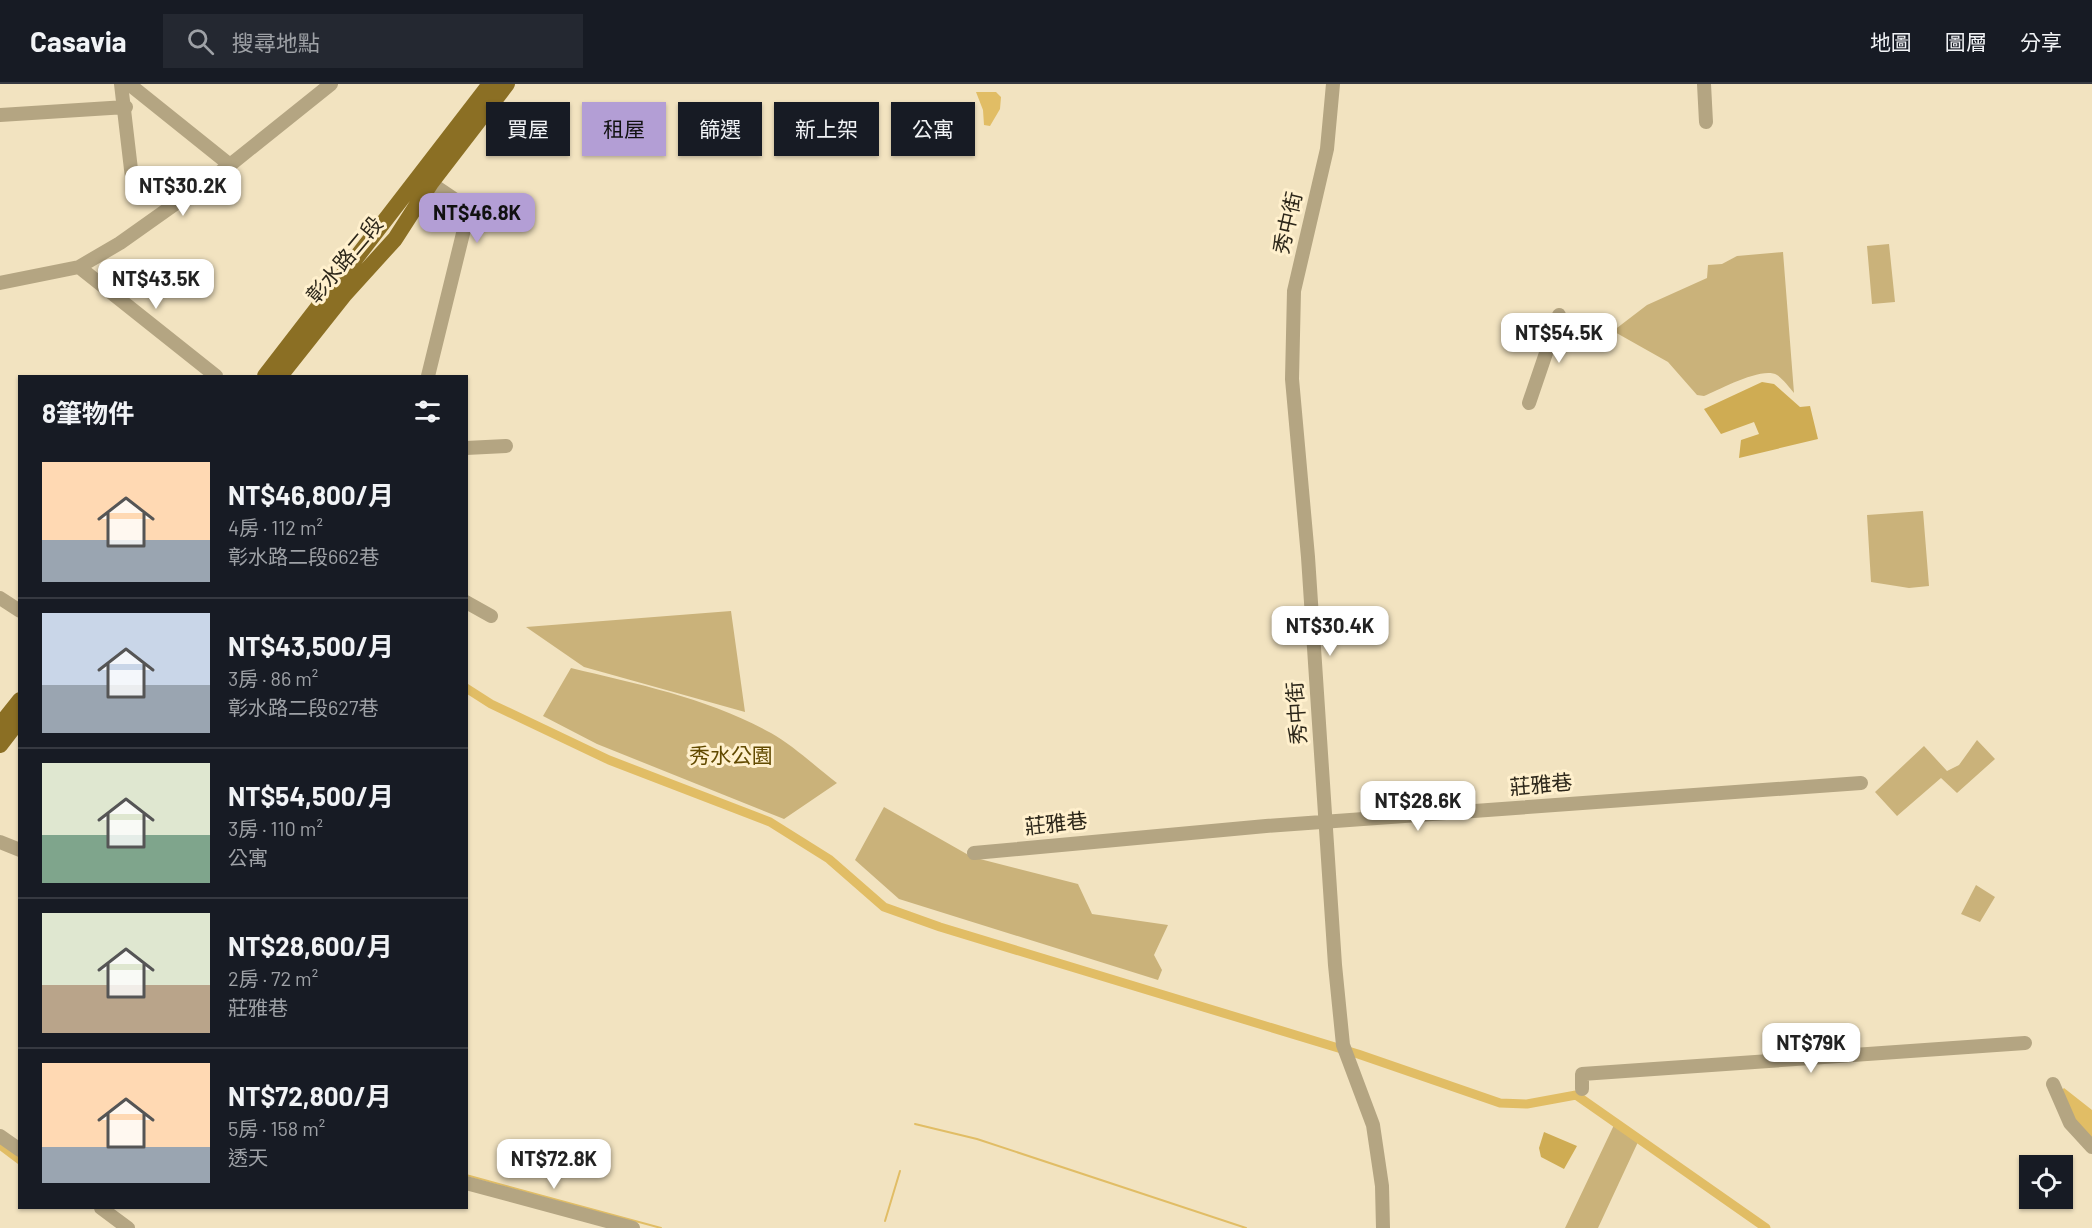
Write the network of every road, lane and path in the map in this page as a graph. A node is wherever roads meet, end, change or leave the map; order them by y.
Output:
1 (490, 84) edge
2 (507, 84) edge
3 (1333, 84) edge
4 (1704, 84) edge
5 (325, 86) edge
6 (129, 92) edge
7 (0, 115) edge
8 (473, 116) junction
9 (1707, 122) dead end
10 (230, 165) junction
11 (425, 179) junction
12 (175, 204) junction
13 (79, 267) junction
14 (0, 283) edge
15 (1559, 315) dead end
16 (215, 375) edge
17 (266, 375) edge
18 (281, 375) edge
19 (428, 375) edge
20 (1529, 403) dead end
21 (506, 446) dead end
22 (468, 448) edge
23 (0, 598) edge
24 (468, 603) edge
25 (18, 610) edge
26 (490, 616) dead end
27 (18, 702) edge
28 (18, 722) edge
29 (0, 725) edge
30 (0, 745) edge
31 (1861, 783) dead end
32 (1325, 823) junction
33 (0, 842) edge
34 (18, 849) edge
35 (974, 853) dead end
36 (2025, 1043) dead end
37 (2053, 1083) dead end
38 (1582, 1089) dead end
39 (0, 1136) edge
40 (2092, 1147) edge
41 (18, 1149) edge
42 (468, 1184) edge
43 (102, 1209) edge
44 (128, 1228) edge
45 (633, 1228) edge
46 (1383, 1228) edge

1 - 8 main road, 彰水路二段
2 - 8 main road, 彰水路二段
3 - 32 street, 秀中街
4 - 9 street
5 - 10 street
6 - 7 street
6 - 10 street
6 - 12 street
8 - 11 main road, 彰水路二段
10 - 12 street
11 - 17 main road, 彰水路二段
11 - 18 main road, 彰水路二段
11 - 19 street
12 - 13 street
13 - 14 street
13 - 16 street
15 - 20 street
21 - 22 street
23 - 25 street
24 - 26 street
27 - 29 main road
28 - 30 main road
31 - 32 street, 莊雅巷
32 - 35 street, 莊雅巷
32 - 46 street, 秀中街
33 - 34 street
36 - 38 street
37 - 40 street
39 - 41 street
42 - 45 street
43 - 44 street

